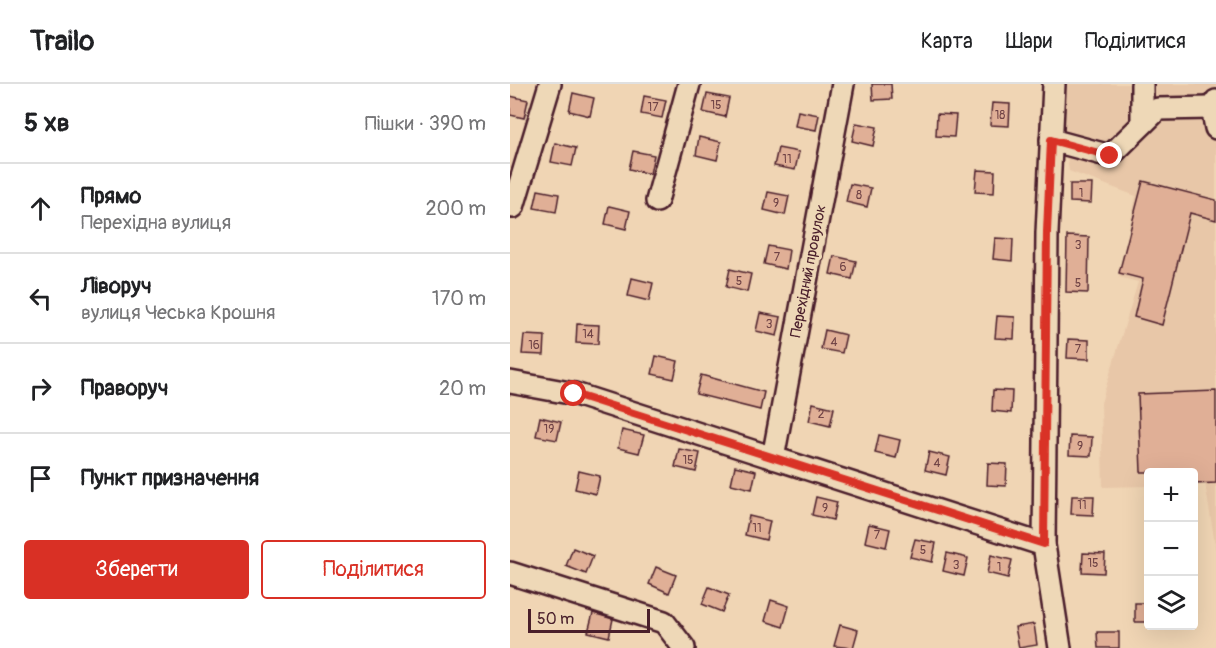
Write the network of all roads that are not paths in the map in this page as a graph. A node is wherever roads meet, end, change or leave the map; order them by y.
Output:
1 (550, 84) edge
2 (689, 84) edge
3 (843, 84) edge
4 (1054, 84) edge
5 (1142, 84) edge
6 (1215, 112) edge
7 (1142, 124) junction
8 (1051, 140) junction
9 (657, 201) dead end
10 (513, 207) dead end
11 (510, 382) edge
12 (773, 458) junction
13 (1044, 544) junction
14 (510, 573) edge
15 (684, 648) edge
16 (1060, 648) edge

1 - 10 street
2 - 9 street
3 - 12 street, Перехідний провулок
4 - 8 street
5 - 7 street
6 - 7 street
7 - 8 street
8 - 13 street
11 - 12 street
12 - 13 street
13 - 16 street
14 - 15 street

